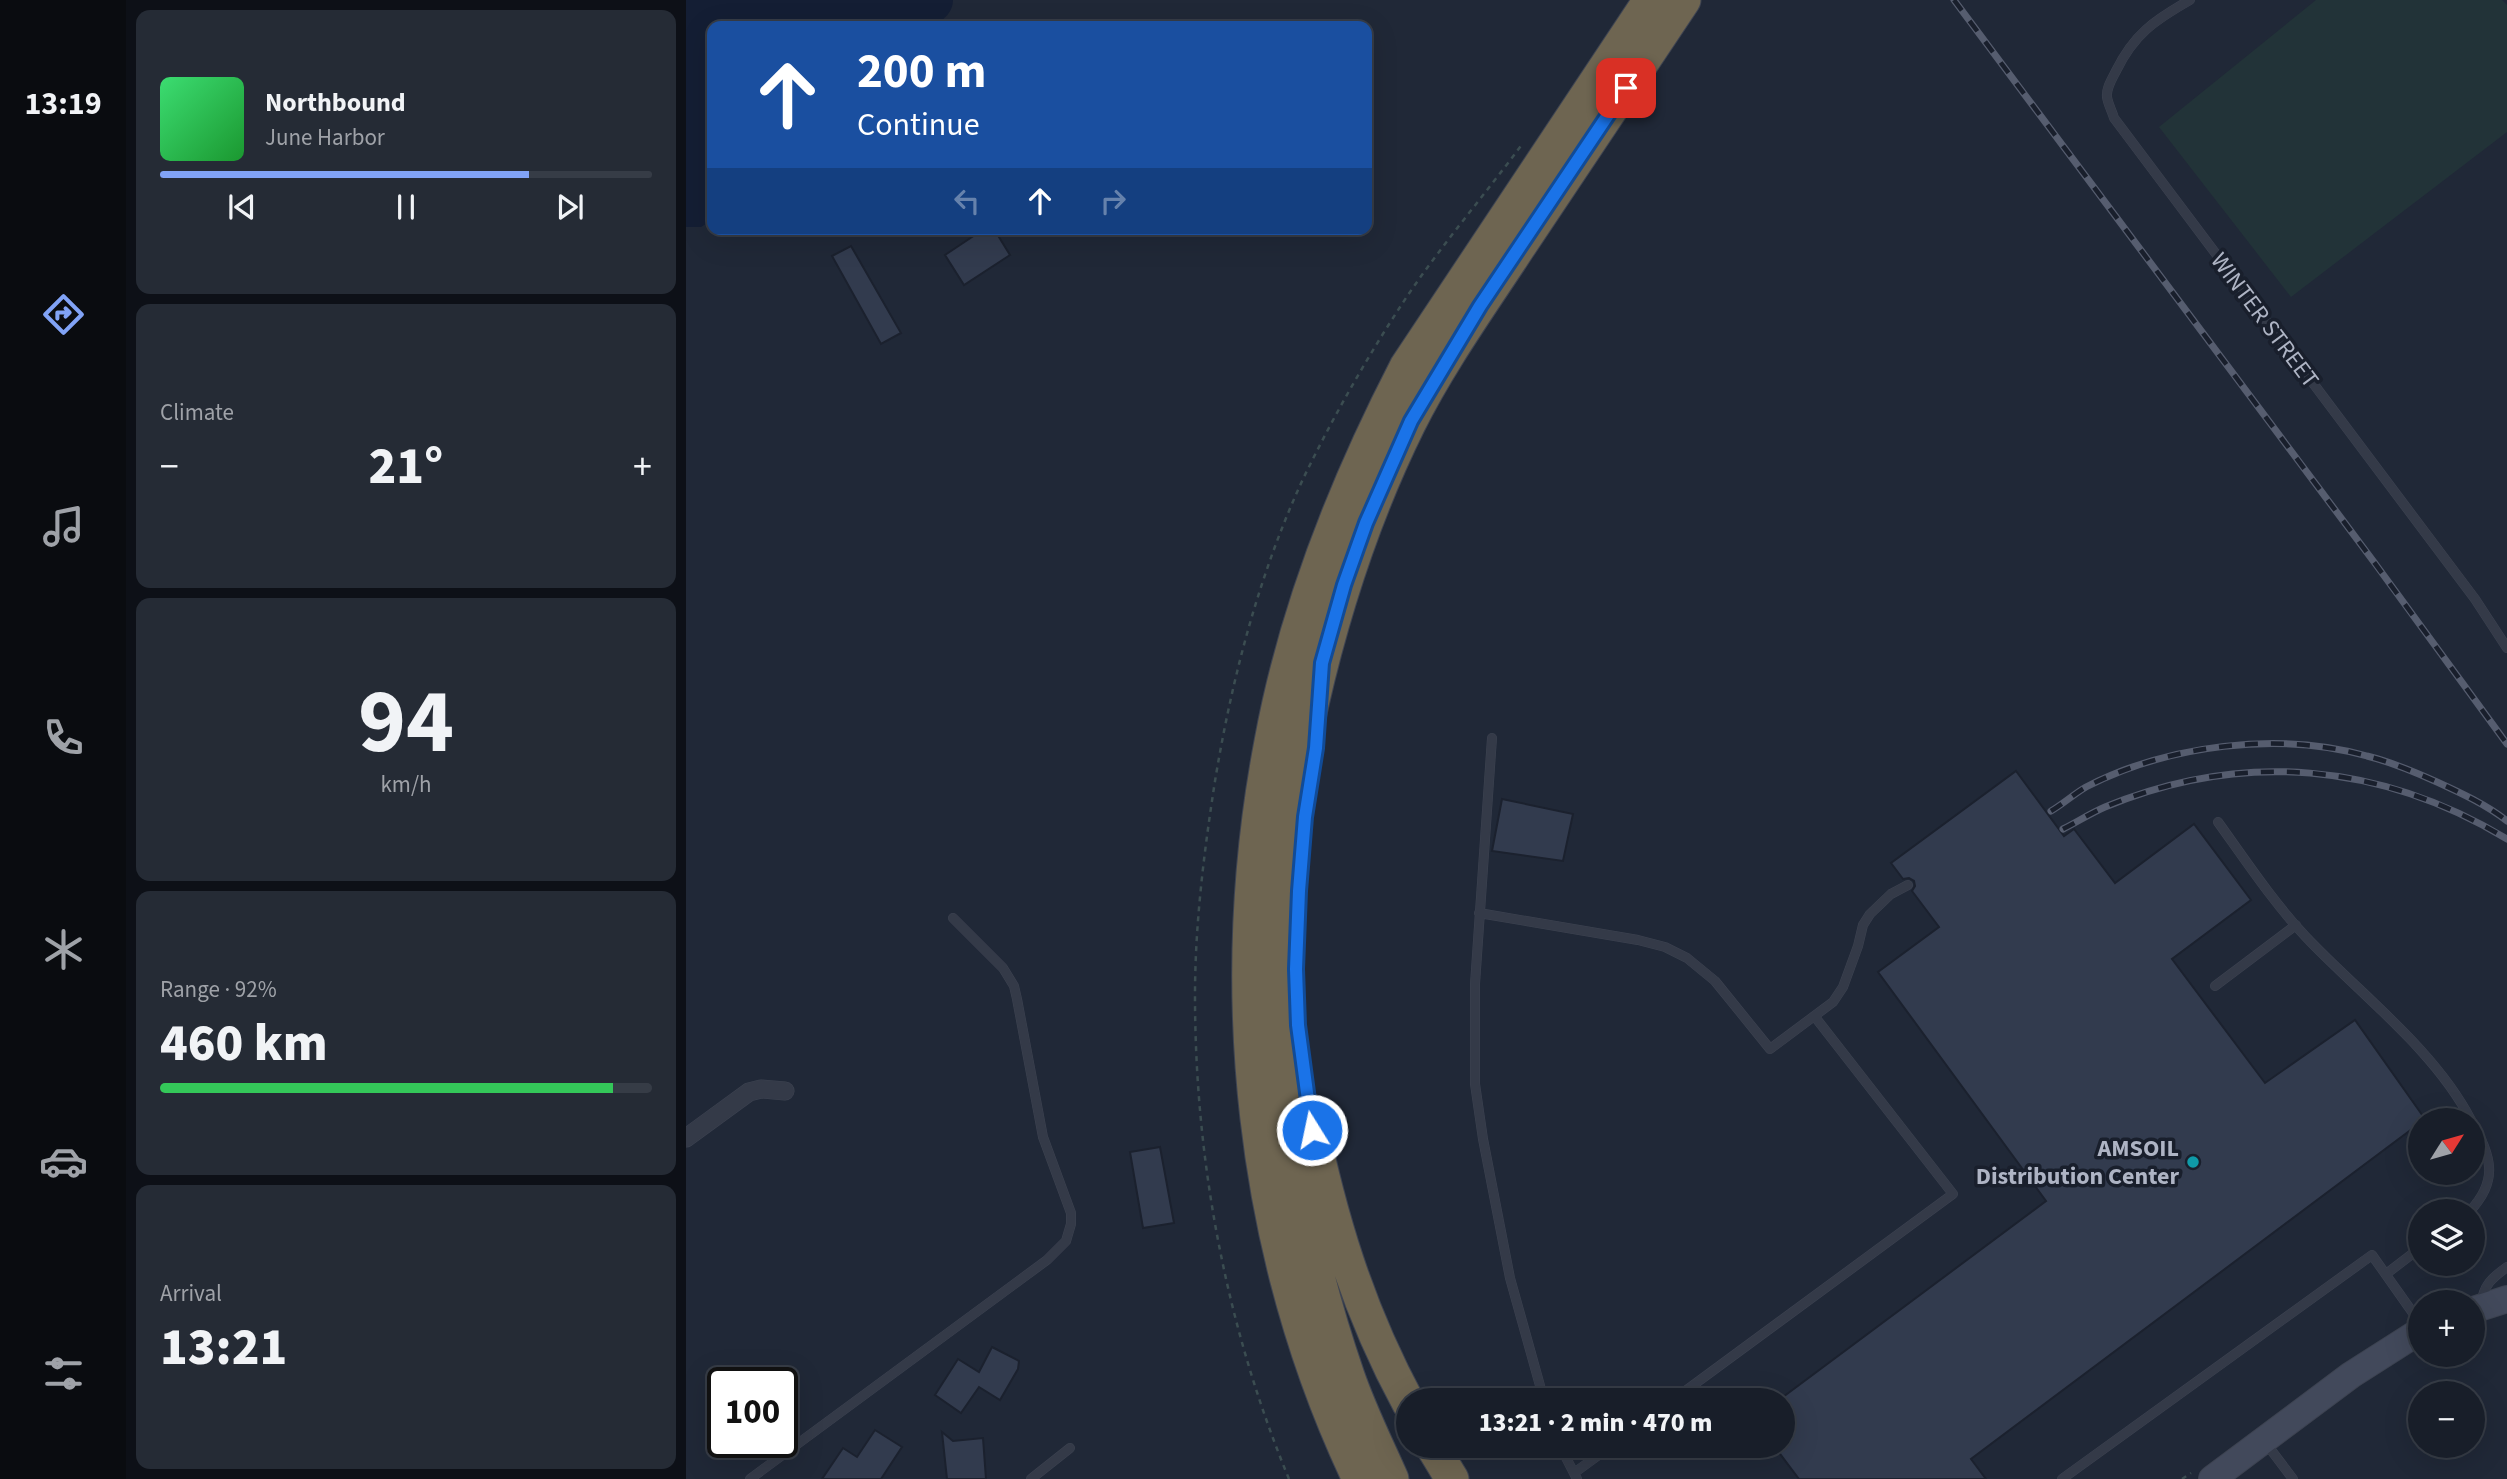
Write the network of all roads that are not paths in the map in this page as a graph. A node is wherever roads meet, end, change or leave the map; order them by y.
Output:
1 (1650, 0) edge
2 (1684, 0) edge
3 (2190, 0) edge
4 (2507, 648) edge
5 (1322, 663) junction
6 (1492, 738) dead end
7 (2218, 822) dead end
8 (1908, 885) dead end
9 (1479, 913) junction
10 (953, 918) dead end
11 (2296, 925) junction
12 (2216, 986) dead end
13 (1815, 1017) junction
14 (785, 1091) dead end
15 (2463, 1108) edge
16 (686, 1138) edge
17 (2485, 1148) edge
18 (2480, 1199) edge
19 (2408, 1257) edge
20 (2507, 1267) edge
21 (2386, 1274) junction
22 (2487, 1305) edge
23 (2408, 1306) edge
24 (2408, 1339) edge
25 (1400, 1388) edge
26 (1541, 1388) edge
27 (1689, 1388) edge
28 (2264, 1440) junction
29 (1070, 1448) dead end
30 (1439, 1458) edge
31 (1566, 1458) edge
32 (1597, 1458) edge
33 (1575, 1476) edge
34 (750, 1479) edge
35 (1031, 1479) edge
36 (1359, 1479) edge
37 (1392, 1479) edge
38 (1452, 1479) edge
39 (2063, 1479) edge
40 (2212, 1479) edge
41 (2293, 1479) edge

1 - 36 highway
2 - 5 highway
3 - 4 lane, WINTER STREET
5 - 25 highway
5 - 37 highway
6 - 9 lane
7 - 11 lane
8 - 13 lane
9 - 13 lane
9 - 26 lane
10 - 34 lane
11 - 12 lane
11 - 15 lane
13 - 27 lane
14 - 16 street
17 - 18 lane
19 - 21 lane
20 - 22 lane
21 - 23 lane
21 - 39 lane
24 - 28 street
28 - 40 street
28 - 41 lane
29 - 35 lane
30 - 38 highway
31 - 33 lane
32 - 33 lane

